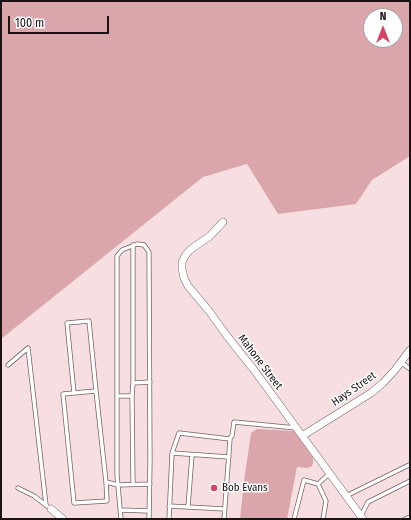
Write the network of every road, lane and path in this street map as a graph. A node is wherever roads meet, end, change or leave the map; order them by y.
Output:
1 (223, 222) dead end
2 (133, 245) junction
3 (410, 350) edge
4 (401, 362) junction
5 (8, 365) dead end
6 (410, 369) edge
7 (133, 382) junction
8 (150, 382) junction
9 (96, 391) junction
10 (74, 393) junction
11 (117, 396) junction
12 (132, 396) junction
13 (296, 428) junction
14 (302, 436) junction
15 (229, 439) junction
16 (172, 453) junction
17 (192, 455) junction
18 (228, 457) junction
19 (409, 465) edge
20 (330, 473) junction
21 (410, 481) edge
22 (106, 482) junction
23 (133, 484) junction
24 (150, 484) junction
25 (318, 484) junction
26 (118, 485) junction
27 (18, 488) dead end
28 (346, 496) junction
29 (169, 506) junction
30 (48, 507) junction
31 (188, 507) junction
32 (225, 509) junction
33 (121, 510) junction
34 (149, 511) junction
35 (362, 517) edge
36 (410, 517) edge
37 (63, 519) edge
38 (122, 519) edge
39 (149, 519) edge
40 (168, 519) edge
41 (224, 519) edge
42 (294, 519) edge
43 (323, 519) edge
44 (405, 519) edge

1 - 13 street, Mahone Street
2 - 7 lane
2 - 8 lane
2 - 11 lane
3 - 4 street, Hays Street
4 - 6 lane
4 - 14 street, Hays Street
5 - 30 lane
7 - 8 lane
7 - 12 lane
8 - 24 lane
9 - 10 lane
9 - 10 lane
9 - 22 lane
10 - 22 lane
11 - 12 lane
11 - 26 lane
12 - 23 lane
13 - 14 street, Mahone Street
13 - 15 lane
14 - 20 street, Mahone Street
15 - 16 lane
15 - 18 lane
16 - 17 lane
16 - 29 lane
17 - 18 lane
17 - 31 lane
18 - 32 lane
19 - 28 lane
20 - 25 lane
20 - 28 street, Mahone Street
21 - 35 lane
22 - 26 lane
23 - 24 lane
23 - 26 lane
24 - 34 lane
25 - 42 lane
25 - 43 lane
26 - 33 lane
27 - 30 lane
28 - 35 street, Mahone Street
29 - 31 lane
29 - 40 lane
30 - 37 street
31 - 32 lane
32 - 41 lane
33 - 34 lane
33 - 38 lane
34 - 39 lane
36 - 44 lane

